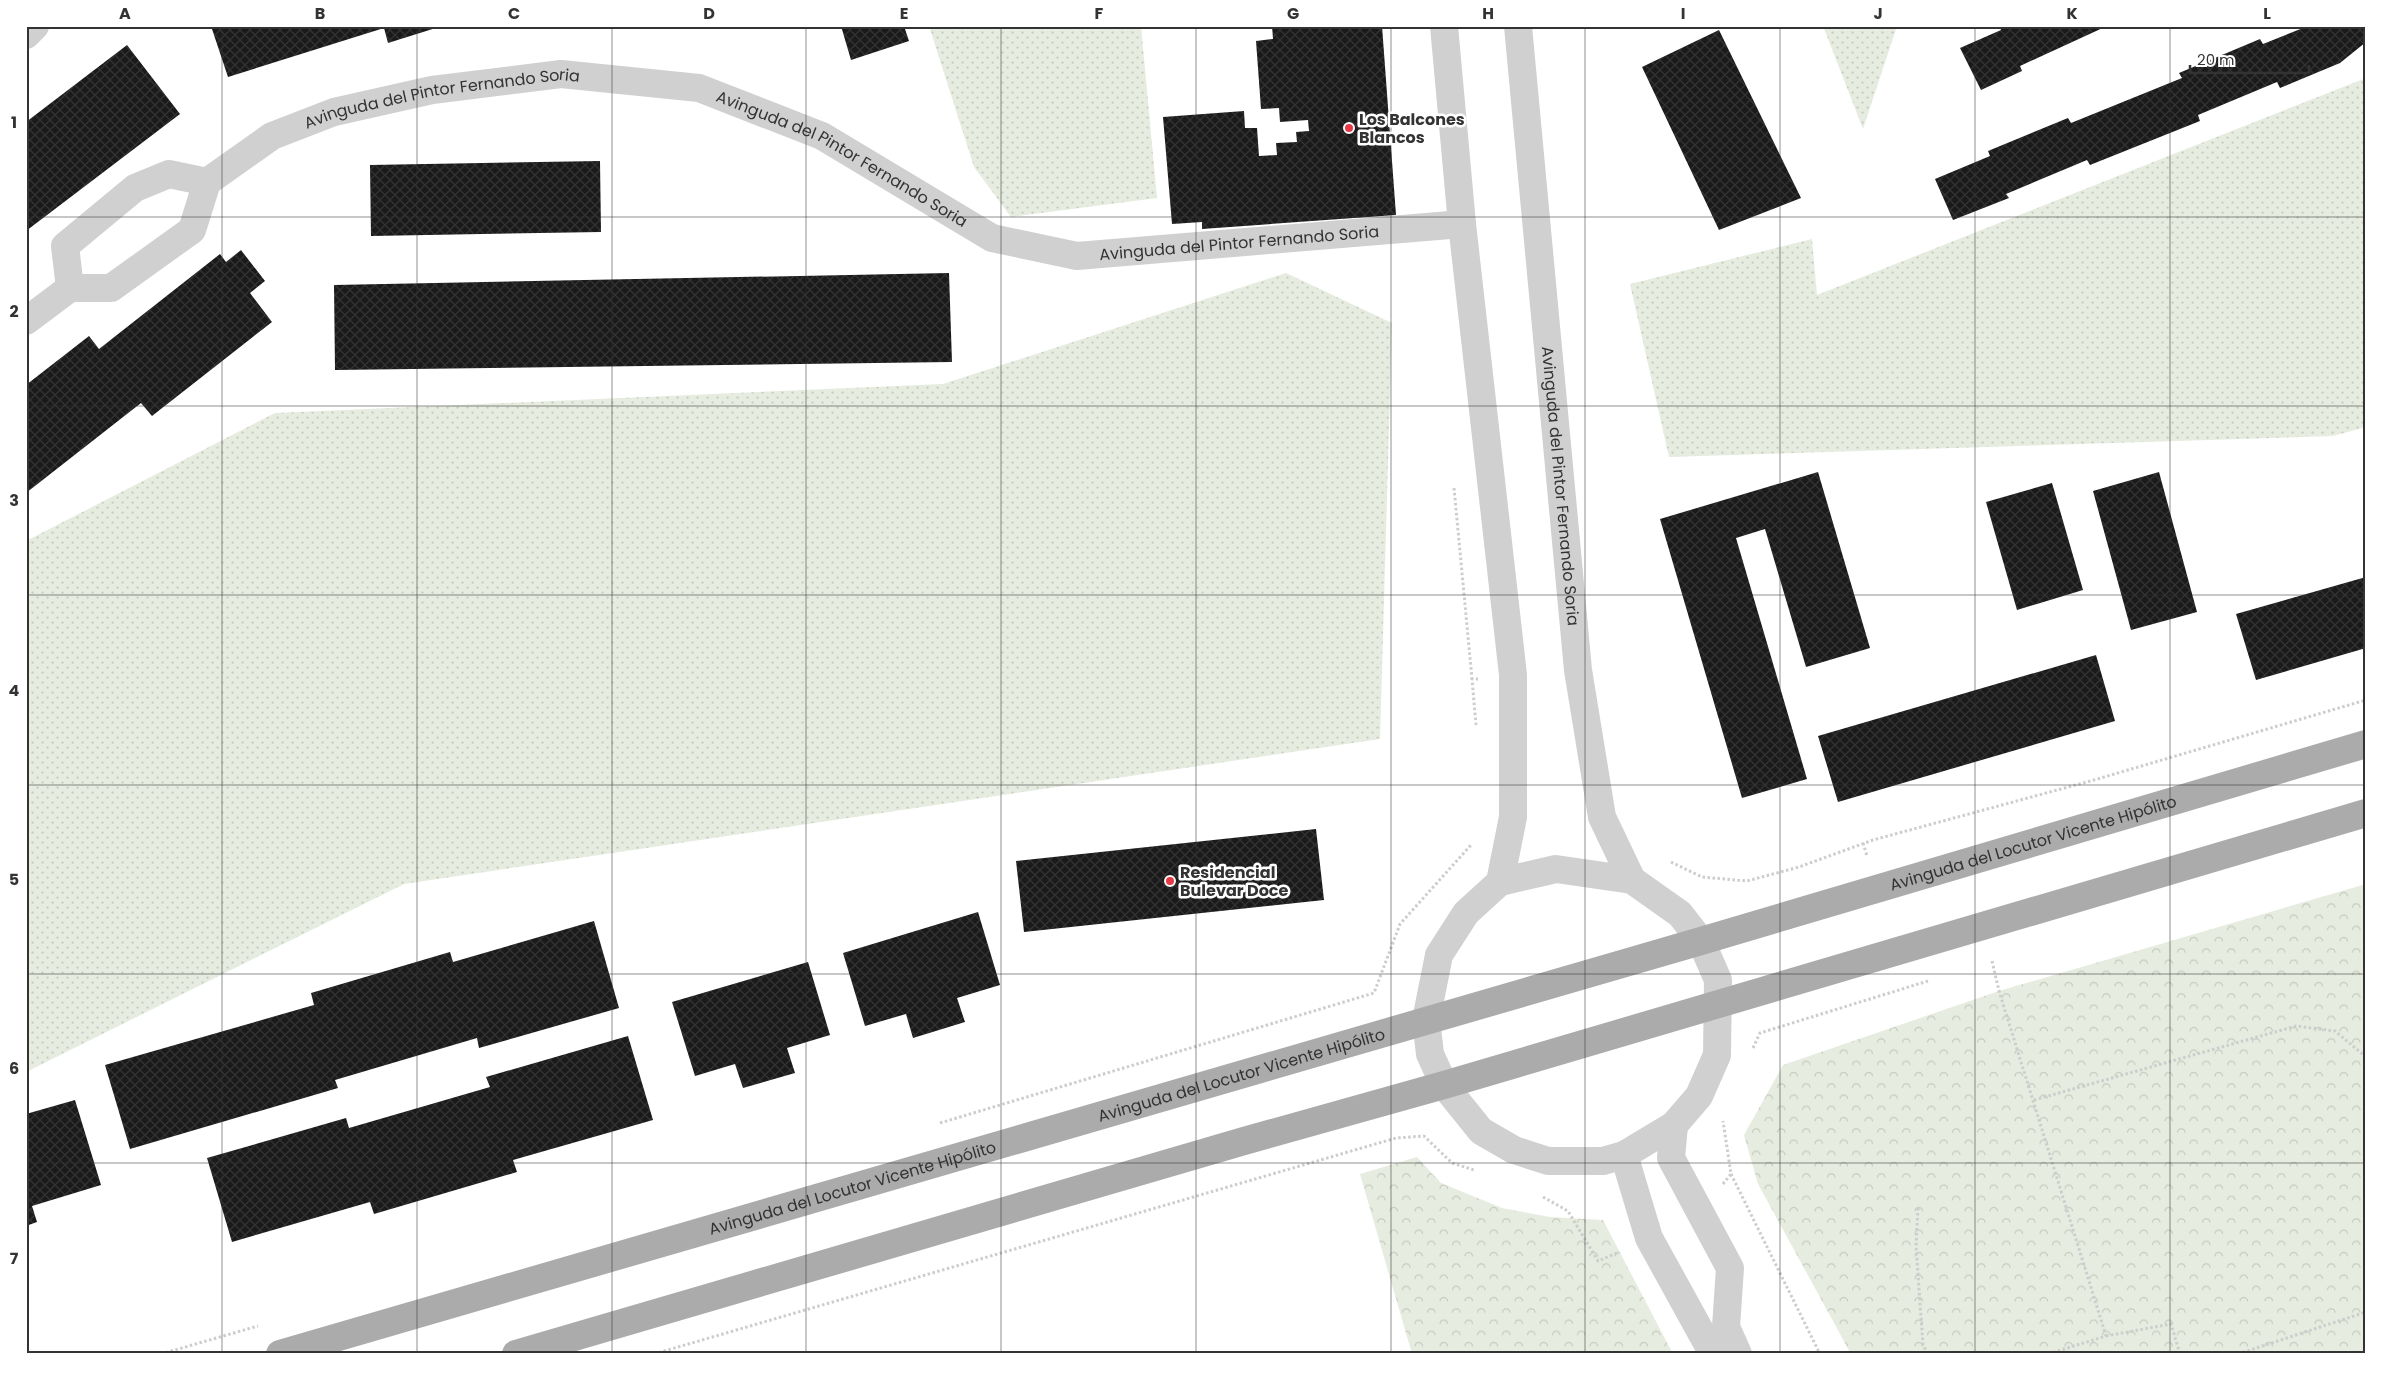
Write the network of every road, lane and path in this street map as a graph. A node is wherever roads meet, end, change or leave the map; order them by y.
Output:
1 (35, 26) edge
2 (1444, 26) edge
3 (1518, 26) edge
4 (26, 35) edge
5 (207, 182) junction
6 (1462, 224) junction
7 (70, 288) junction
8 (26, 321) edge
9 (1513, 675) junction
10 (2366, 700) edge
11 (1476, 726) dead end
12 (2366, 744) edge
13 (2366, 813) edge
14 (1473, 843) dead end
15 (1669, 862) dead end
16 (1632, 880) junction
17 (1500, 882) junction
18 (1701, 941) junction
19 (1992, 961) dead end
20 (1719, 1003) junction
21 (1426, 1020) junction
22 (2366, 1057) edge
23 (1444, 1085) junction
24 (2034, 1100) junction
25 (1674, 1125) junction
26 (930, 1126) dead end
27 (1624, 1155) junction
28 (1731, 1174) dead end
29 (1918, 1208) dead end
30 (2366, 1312) edge
31 (261, 1325) dead end
32 (2106, 1336) junction
33 (161, 1354) edge
34 (280, 1354) edge
35 (516, 1354) edge
36 (1713, 1354) edge
37 (1738, 1354) edge
38 (1820, 1354) edge
39 (1928, 1354) edge
40 (2048, 1354) edge
41 (2180, 1354) edge
42 (2238, 1354) edge

1 - 4 street
2 - 6 street
3 - 16 street, Avinguda del Pintor Fernando Soria
5 - 6 street, Avinguda del Pintor Fernando Soria
5 - 7 street
5 - 7 street
6 - 9 street
7 - 8 street
9 - 11 path
9 - 17 street
10 - 15 path
12 - 18 main road, Avinguda del Locutor Vicente Hipólito
13 - 20 main road
14 - 26 path
16 - 17 street
16 - 18 street
17 - 21 street
18 - 20 street
18 - 21 main road, Avinguda del Locutor Vicente Hipólito
19 - 24 path
20 - 23 main road
20 - 25 street
21 - 23 street
21 - 34 main road, Avinguda del Locutor Vicente Hipólito
22 - 24 path
23 - 27 street
23 - 35 main road
24 - 32 path
25 - 27 street
25 - 37 street
27 - 36 street
28 - 38 path
29 - 39 path
30 - 42 path
31 - 33 path
32 - 40 path
32 - 41 path

